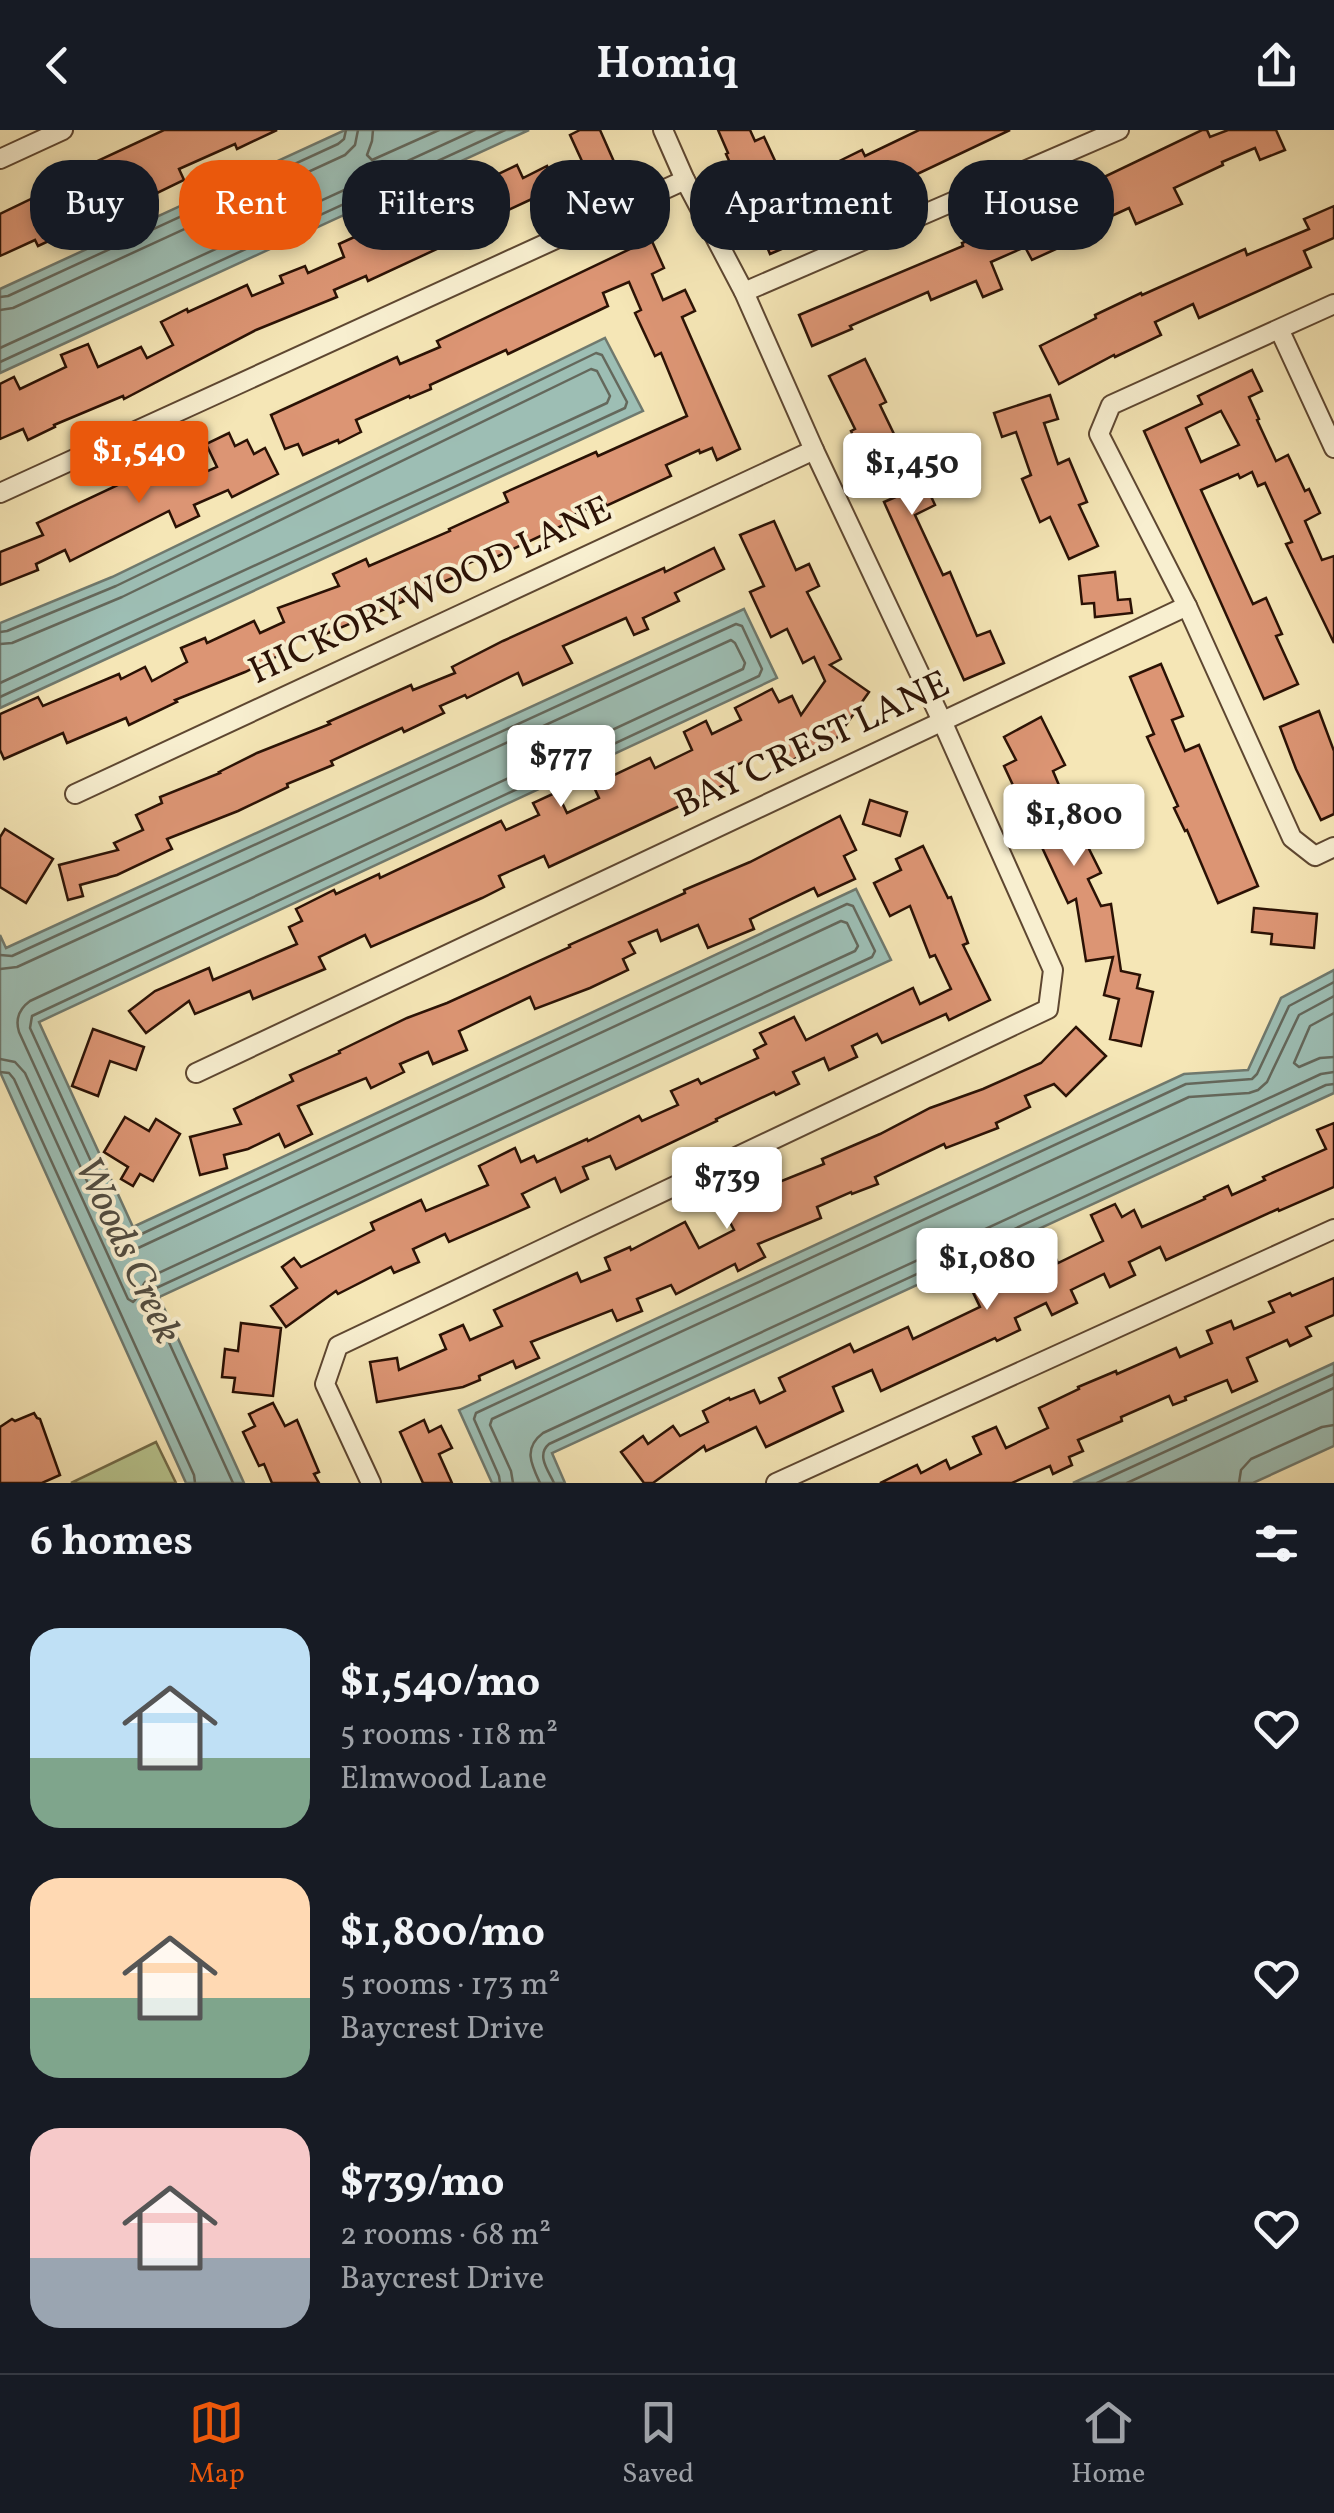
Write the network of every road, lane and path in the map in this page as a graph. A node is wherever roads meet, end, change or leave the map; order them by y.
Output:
1 (63, 130) edge
2 (663, 130) edge
3 (1119, 130) edge
4 (0, 159) edge
5 (686, 180) junction
6 (744, 292) junction
7 (1334, 304) edge
8 (1280, 330) junction
9 (1334, 448) edge
10 (814, 450) junction
11 (0, 493) edge
12 (1187, 606) junction
13 (942, 721) junction
14 (75, 794) dead end
15 (1334, 847) edge
16 (196, 1073) dead end
17 (1334, 1229) edge
18 (370, 1483) edge
19 (776, 1483) edge

1 - 4 street
2 - 5 street
3 - 6 street
5 - 6 street
5 - 11 street
6 - 10 street
7 - 8 street
8 - 9 street
8 - 12 street
10 - 13 street
10 - 14 street, HICKORYWOOD LANE
12 - 13 street, BAY CREST LANE
12 - 15 street
13 - 16 street, BAY CREST LANE
13 - 18 street
17 - 19 street

